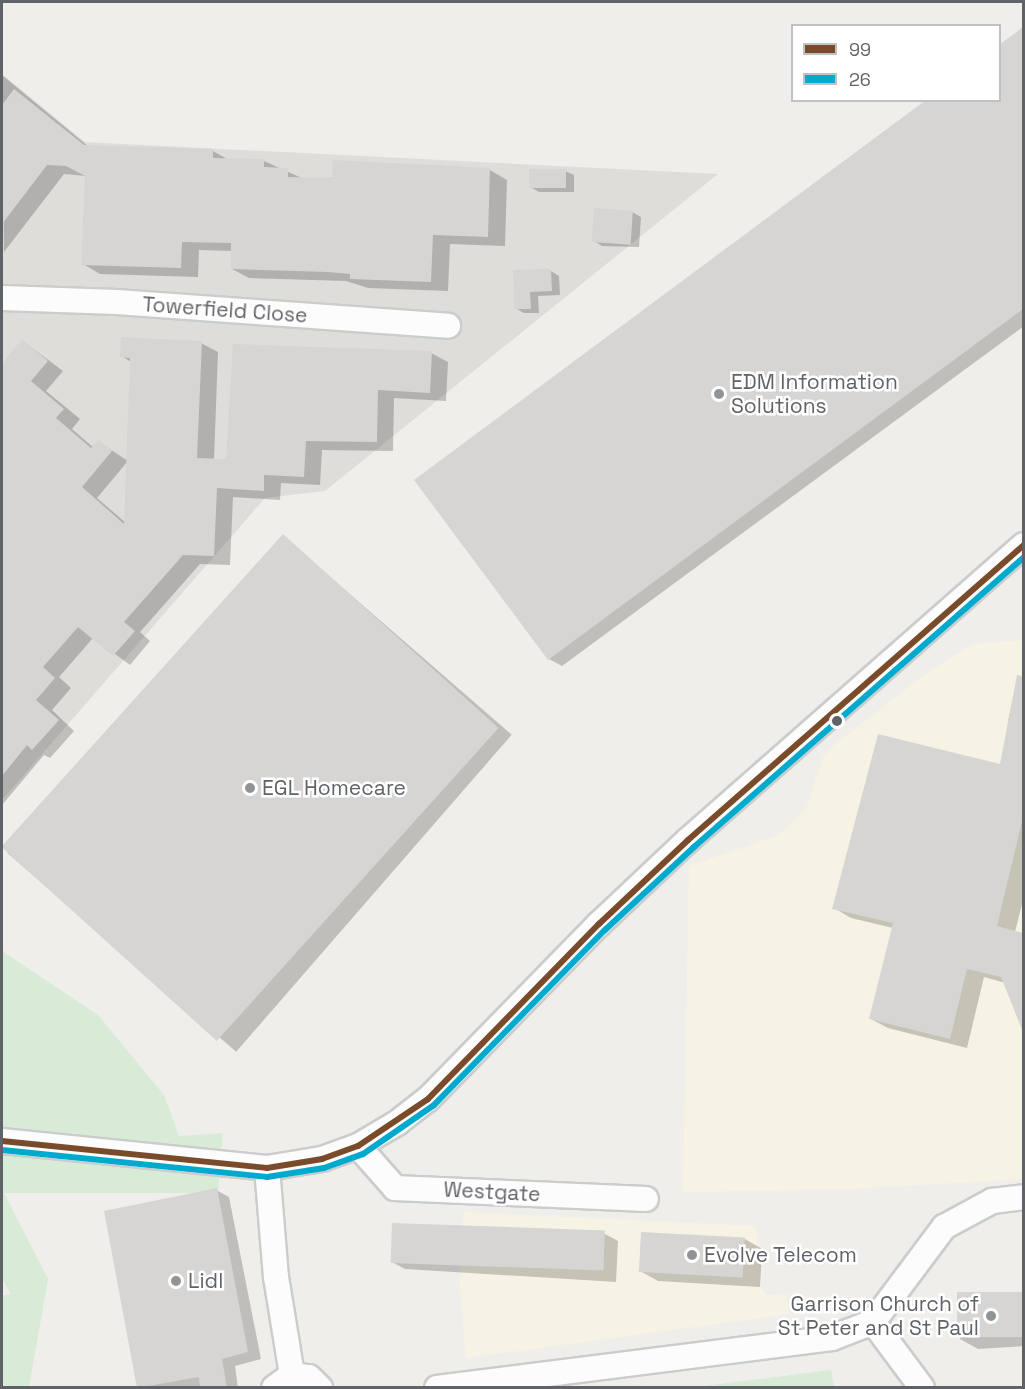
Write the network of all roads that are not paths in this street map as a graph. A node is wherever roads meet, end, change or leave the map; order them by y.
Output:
1 (2, 298) edge
2 (448, 326) dead end
3 (1023, 545) edge
4 (2, 1141) edge
5 (358, 1146) junction
6 (267, 1168) junction
7 (1023, 1197) edge
8 (646, 1199) dead end
9 (873, 1322) junction
10 (283, 1381) edge
11 (320, 1388) edge
12 (437, 1388) edge
13 (922, 1388) edge

1 - 2 street, Towerfield Close
3 - 5 street
4 - 6 street
5 - 6 street
5 - 8 street, Westgate
6 - 10 street
7 - 9 street
9 - 12 street
9 - 13 street
10 - 11 street

